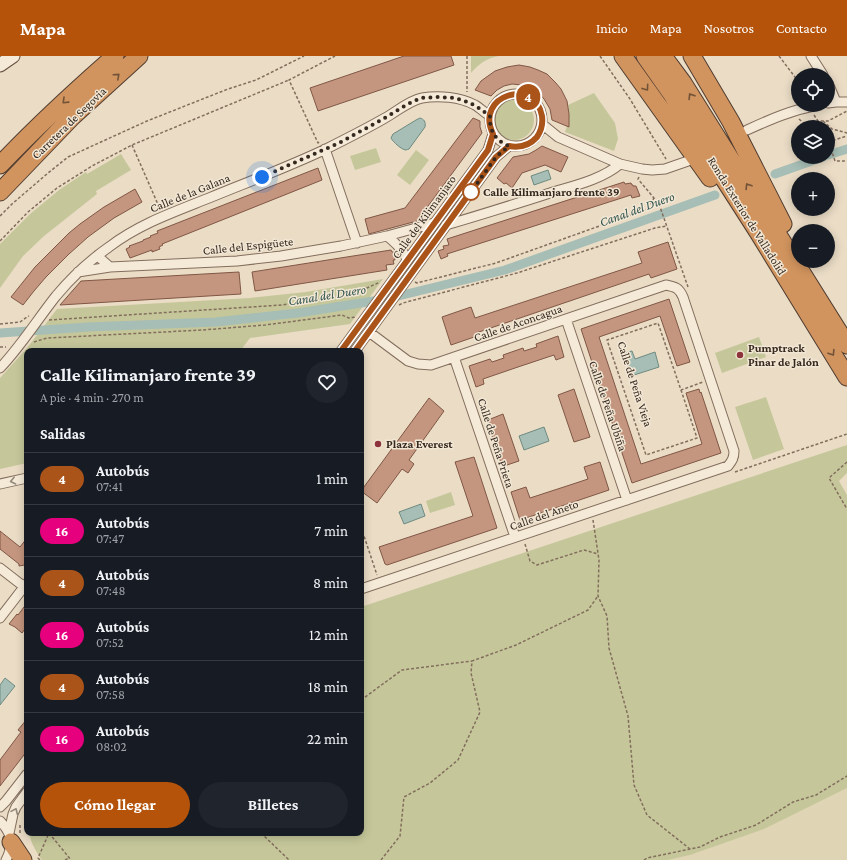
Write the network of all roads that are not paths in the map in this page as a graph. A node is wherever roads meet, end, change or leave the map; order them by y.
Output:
1 (13, 56) edge
2 (115, 56) edge
3 (139, 56) edge
4 (623, 56) edge
5 (645, 56) edge
6 (663, 56) edge
7 (692, 56) edge
8 (811, 56) edge
9 (0, 65) edge
10 (819, 68) edge
11 (835, 102) edge
12 (847, 102) edge
13 (494, 105) junction
14 (476, 106) junction
15 (791, 112) edge
16 (490, 116) junction
17 (542, 124) junction
18 (747, 130) dead end
19 (493, 134) junction
20 (538, 135) junction
21 (558, 137) junction
22 (324, 145) junction
23 (17, 146) junction
24 (509, 146) junction
25 (0, 151) edge
26 (688, 161) dead end
27 (620, 164) junction
28 (0, 165) edge
29 (0, 192) edge
30 (462, 204) junction
31 (474, 217) junction
32 (434, 223) junction
33 (446, 225) junction
34 (386, 236) junction
35 (791, 238) edge
36 (357, 243) junction
37 (98, 255) junction
38 (407, 259) junction
39 (110, 267) junction
40 (807, 268) edge
41 (78, 272) junction
42 (803, 308) junction
43 (566, 319) junction
44 (369, 332) junction
45 (847, 345) edge
46 (343, 348) edge
47 (357, 348) edge
48 (454, 357) junction
49 (0, 368) edge
50 (847, 377) edge
51 (732, 461) joint
52 (24, 479) edge
53 (0, 484) edge
54 (627, 500) junction
55 (518, 536) junction
56 (0, 568) edge
57 (24, 585) edge
58 (24, 588) edge
59 (364, 588) edge
60 (0, 618) edge
61 (24, 778) edge
62 (24, 796) edge
63 (0, 807) edge
64 (0, 821) edge
65 (12, 849) edge

1 - 9 street
2 -> 23 highway, Carretera de Segovia
29 -> 3 highway, Carretera de Segovia
4 -> 42 highway
5 - 42 highway, Ronda Exterior de Valladolid
45 -> 6 highway, Ronda Exterior de Valladolid
7 - 35 highway
8 - 10 street
11 - 12 street
13 - 14 street, Calle de la Galana
13 - 16 street
13 - 17 street, Calle de la Galana
14 - 16 street, Calle de la Galana
14 - 22 street, Calle de la Galana
15 - 18 street
16 - 19 street
17 - 20 street
17 - 21 street
19 - 24 street
19 - 32 street, Calle del Kilimanjaro
20 - 21 street
20 - 24 street
21 - 27 street
22 - 36 street
22 - 37 street, Calle de la Galana
23 - 25 highway
23 - 28 highway, Carretera de Segovia
24 - 30 street, Calle del Kilimanjaro
26 - 27 street
27 - 31 street
30 - 31 street
30 - 33 street, Calle del Kilimanjaro
31 - 33 street
32 - 34 street, Calle del Espigüete
32 - 38 street, Calle del Kilimanjaro
33 - 44 street, Calle del Kilimanjaro
34 - 36 street, Calle del Espigüete
34 - 38 street
36 - 39 street, Calle del Espigüete
37 - 39 street
37 - 41 street, Calle de la Galana
38 - 46 street, Calle del Kilimanjaro
39 - 41 street, Calle del Espigüete
40 - 45 highway
41 - 49 street, Calle de la Galana
42 -> 50 highway, Ronda Exterior de Valladolid
43 - 48 street, Calle de Aconcagua
43 - 51 street, Calle de Aconcagua
43 - 54 street, Calle de Peña Ubiña
44 - 47 street, Calle del Kilimanjaro
44 - 48 street, Calle de Aconcagua
48 - 55 street, Calle de Peña Prieta
51 - 54 street, Calle del Aneto
52 -> 53 street
54 - 55 street, Calle del Aneto
55 - 59 street, Calle del Aneto
56 - 57 street
58 - 60 street
61 - 63 street
65 -> 62 street
64 - 65 street

